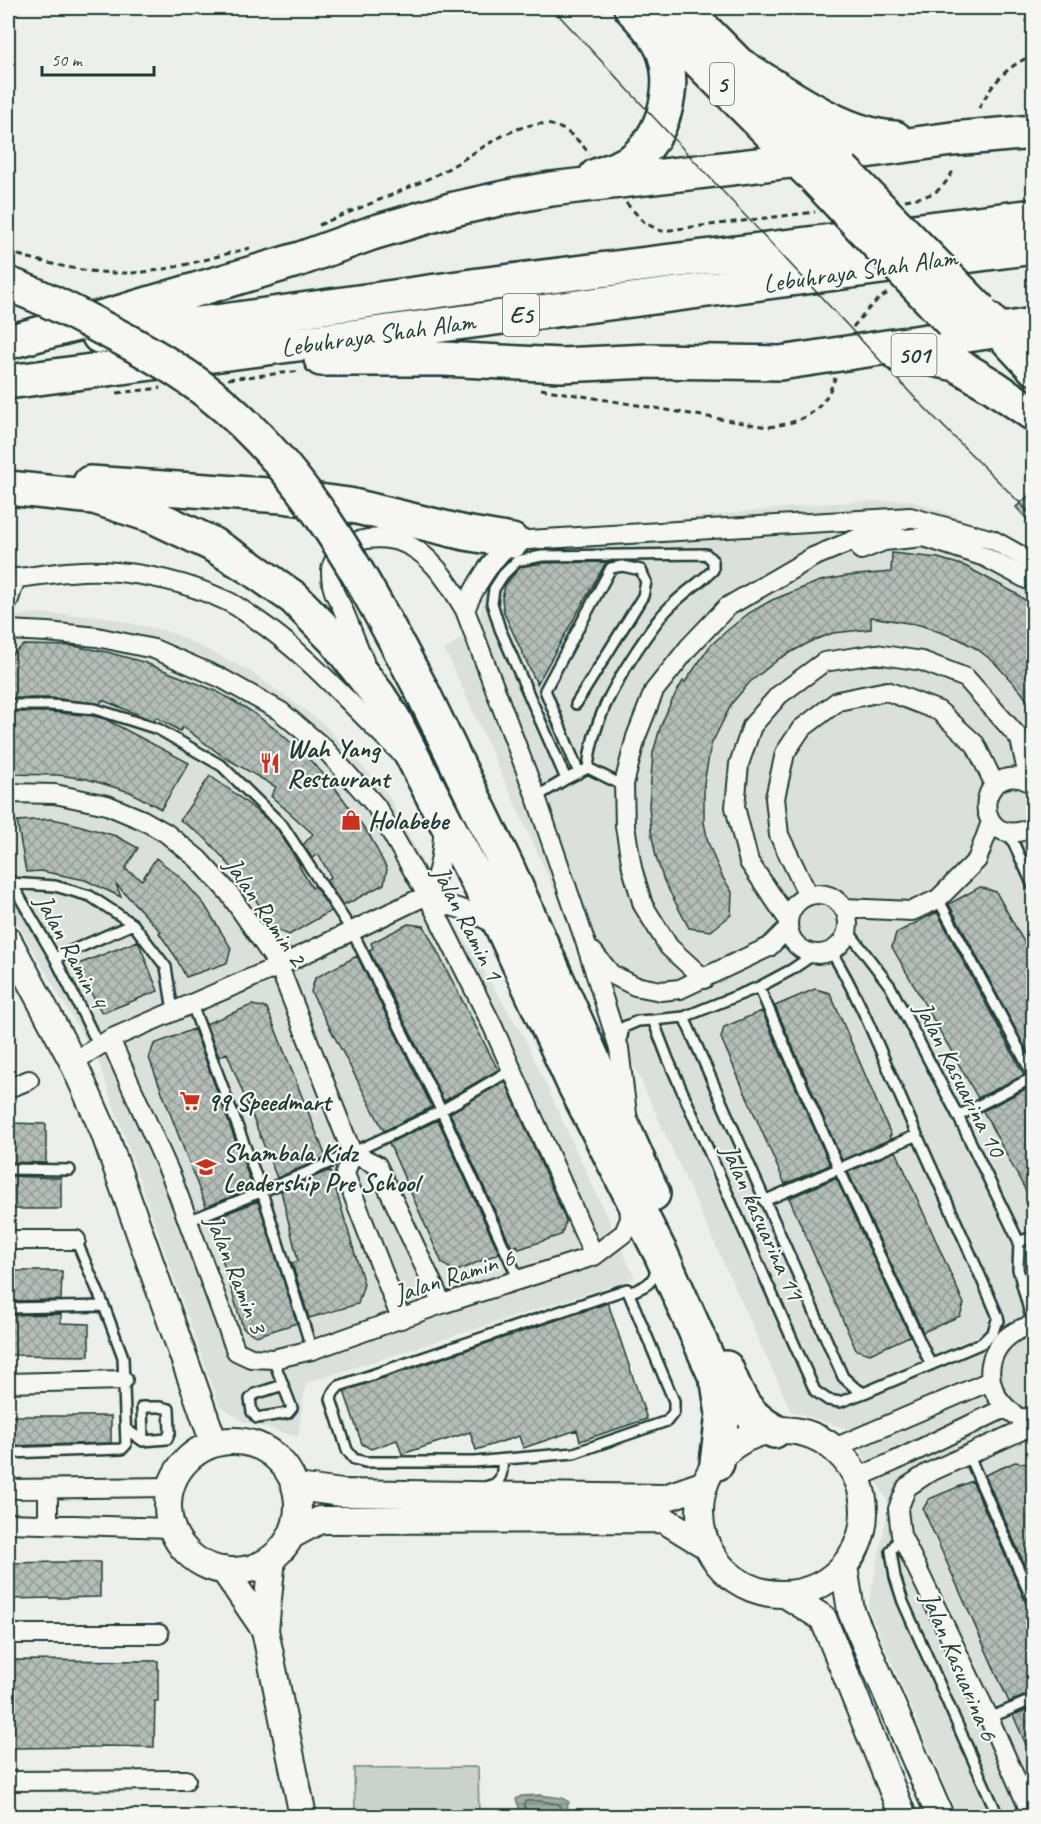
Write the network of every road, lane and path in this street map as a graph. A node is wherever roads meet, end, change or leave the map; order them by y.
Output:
1 (631, 8) edge
2 (645, 8) edge
3 (683, 8) edge
4 (1034, 55) edge
5 (738, 64) junction
6 (979, 108) dead end
7 (1034, 132) edge
8 (953, 154) junction
9 (591, 155) dead end
10 (821, 166) junction
11 (551, 189) junction
12 (904, 200) dead end
13 (625, 202) dead end
14 (825, 210) dead end
15 (1034, 216) edge
16 (319, 225) dead end
17 (257, 246) dead end
18 (1034, 247) edge
19 (8, 252) edge
20 (8, 284) edge
21 (973, 325) junction
22 (1034, 325) edge
23 (8, 342) edge
24 (8, 347) edge
25 (780, 363) junction
26 (1034, 368) edge
27 (304, 371) dead end
28 (836, 373) dead end
29 (222, 380) dead end
30 (8, 382) edge
31 (102, 383) junction
32 (171, 387) dead end
33 (531, 388) dead end
34 (1033, 414) edge
35 (8, 487) edge
36 (910, 517) junction
37 (512, 541) junction
38 (1034, 563) edge
39 (10, 579) edge
40 (1034, 583) edge
41 (764, 584) junction
42 (8, 602) edge
43 (465, 610) junction
44 (8, 630) edge
45 (378, 695) junction
46 (576, 704) dead end
47 (8, 705) edge
48 (419, 770) junction
49 (583, 771) junction
50 (566, 779) junction
51 (1032, 782) edge
52 (995, 785) junction
53 (624, 786) junction
54 (8, 793) edge
55 (536, 797) junction
56 (445, 820) junction
57 (991, 822) junction
58 (1034, 826) edge
59 (1009, 833) junction
60 (9, 880) edge
61 (1034, 888) edge
62 (427, 895) junction
63 (808, 895) junction
64 (938, 899) junction
65 (844, 908) junction
66 (787, 923) junction
67 (133, 924) junction
68 (502, 927) junction
69 (352, 931) junction
70 (848, 931) junction
71 (8, 940) edge
72 (586, 944) junction
73 (822, 953) junction
74 (55, 958) junction
75 (279, 966) junction
76 (704, 979) junction
77 (759, 987) junction
78 (191, 1002) junction
79 (173, 1011) junction
80 (684, 1017) junction
81 (654, 1020) junction
82 (105, 1042) junction
83 (619, 1048) junction
84 (73, 1062) junction
85 (512, 1070) junction
86 (1034, 1077) edge
87 (28, 1080) dead end
88 (8, 1086) edge
89 (441, 1110) junction
90 (958, 1116) junction
91 (916, 1135) junction
92 (631, 1143) junction
93 (352, 1153) junction
94 (8, 1169) edge
95 (839, 1169) junction
96 (70, 1170) dead end
97 (629, 1191) junction
98 (262, 1192) junction
99 (764, 1201) junction
100 (188, 1221) junction
101 (1034, 1236) edge
102 (8, 1240) edge
103 (76, 1240) joint
104 (1019, 1242) junction
105 (661, 1254) junction
106 (594, 1256) junction
107 (519, 1280) junction
108 (628, 1293) junction
109 (442, 1304) junction
110 (105, 1306) junction
111 (8, 1308) edge
112 (998, 1317) junction
113 (401, 1319) junction
114 (1033, 1324) edge
115 (1001, 1341) junction
116 (312, 1350) junction
117 (251, 1358) joint
118 (273, 1359) junction
119 (931, 1365) junction
120 (123, 1380) junction
121 (990, 1381) junction
122 (8, 1383) edge
123 (283, 1385) junction
124 (864, 1393) junction
125 (1005, 1408) junction
126 (1029, 1419) edge
127 (126, 1429) junction
128 (774, 1431) junction
129 (143, 1441) junction
130 (214, 1443) junction
131 (834, 1448) junction
132 (8, 1453) edge
133 (968, 1454) junction
134 (502, 1460) junction
135 (711, 1473) junction
136 (857, 1478) junction
137 (170, 1487) junction
138 (297, 1487) junction
139 (8, 1489) edge
140 (48, 1489) junction
141 (372, 1494) junction
142 (8, 1523) edge
143 (48, 1524) junction
144 (171, 1528) junction
145 (292, 1535) junction
146 (901, 1535) junction
147 (707, 1546) junction
148 (272, 1558) junction
149 (844, 1566) junction
150 (224, 1570) junction
151 (786, 1594) junction
152 (1034, 1604) edge
153 (265, 1630) junction
154 (8, 1634) edge
155 (159, 1634) dead end
156 (1034, 1699) edge
157 (989, 1718) junction
158 (186, 1780) dead end
159 (8, 1781) edge
160 (303, 1816) edge
161 (903, 1816) edge
162 (940, 1816) edge
163 (998, 1816) edge
164 (1032, 1816) edge

1 - 11 highway
2 - 10 highway, 5
3 - 5 highway, 5
4 - 6 path
5 - 8 highway
5 - 10 highway, 5
7 - 8 highway
8 - 10 highway
8 - 12 path
9 - 16 path
10 - 11 highway
10 - 21 highway, 5, bridge
11 - 23 highway
13 - 14 path
15 - 24 highway, Lebuhraya Shah Alam / E5
17 - 19 path
18 - 31 highway, Lebuhraya Shah Alam / E5
20 - 92 highway, bridge
21 - 22 highway
21 - 25 highway
21 - 26 highway, 5
21 - 34 highway, 5
25 - 31 highway
25 - 34 highway, 501
27 - 29 path
28 - 33 path
30 - 31 highway, Lebuhraya Shah Alam / E5
31 - 32 path
35 - 37 highway
35 - 45 highway
36 - 37 street
36 - 38 street
36 - 41 street
37 - 43 street
39 - 42 street
39 - 48 street
40 - 41 street
41 - 53 street
43 - 45 street
43 - 55 street
44 - 62 street, Jalan Ramin 1
45 - 48 highway
46 - 49 lane
47 - 69 lane
48 - 56 highway
49 - 50 lane
49 - 50 lane
49 - 53 lane
50 - 55 lane
51 - 52 street
51 - 66 street
52 - 57 street
52 - 63 street
53 - 76 street
54 - 75 street, Jalan Ramin 2
55 - 72 street
56 - 62 street
56 - 68 highway
57 - 59 street
57 - 64 street
58 - 59 street
59 - 61 lane
60 - 67 lane
60 - 74 lane, Jalan Ramin 4
62 - 68 street
62 - 69 street
62 - 85 street, Jalan Ramin 1
63 - 65 street
63 - 66 street
64 - 65 street
64 - 86 lane
65 - 70 street
66 - 73 street
66 - 76 street
67 - 74 lane
67 - 79 lane
68 - 97 highway
69 - 75 street
69 - 89 lane
70 - 73 street
70 - 90 lane, Jalan Kasuarina 10
71 - 84 street
72 - 76 street
72 - 83 street
73 - 77 lane
73 - 91 lane
74 - 82 lane, Jalan Ramin 4
75 - 78 street
75 - 93 street, Jalan Ramin 2
77 - 80 lane
77 - 95 lane
78 - 79 street
78 - 98 lane
79 - 82 street
80 - 81 lane
80 - 99 lane, Jalan kasuarina 11
81 - 83 lane
81 - 124 lane, Jalan kasuarina 11
82 - 84 street
82 - 100 street, Jalan Ramin 3
83 - 92 street
84 - 130 street
85 - 89 lane
85 - 106 street, Jalan Ramin 1
86 - 90 lane
87 - 88 street
89 - 93 lane
89 - 107 lane
90 - 104 lane, Jalan Kasuarina 10
91 - 95 lane
91 - 112 lane
92 - 128 highway
93 - 98 lane
93 - 109 street
93 - 113 street, Jalan Ramin 2
94 - 96 lane
95 - 99 lane
95 - 119 lane
97 - 105 highway
97 - 106 street, Jalan Ramin 6
98 - 100 lane
98 - 116 lane
99 - 124 lane, Jalan kasuarina 11
100 - 117 street, Jalan Ramin 3
101 - 104 lane
102 - 103 street
103 - 110 lane
104 - 114 lane, Jalan Kasuarina 10
105 - 108 lane
105 - 135 highway
106 - 107 street, Jalan Ramin 6
107 - 109 street, Jalan Ramin 6
108 - 134 lane
108 - 134 lane
109 - 113 street, Jalan Ramin 6
110 - 111 lane
110 - 120 lane
112 - 115 lane
112 - 119 lane, Jalan kasuarina 11
113 - 116 street, Jalan Ramin 6
114 - 115 street
115 - 121 street
116 - 118 street, Jalan Ramin 6
117 - 118 street, Jalan Ramin 6
118 - 123 lane
119 - 124 lane, Jalan kasuarina 11
120 - 122 street
120 - 127 lane
121 - 125 street
121 - 131 street
123 - 123 lane
125 - 126 street
125 - 136 street
126 - 133 street, Jalan Kasuarina 6
127 - 129 lane
127 - 132 lane
128 - 131 street
128 - 135 street
129 - 129 lane
130 - 137 street
130 - 138 street
131 - 136 street
133 - 146 street, Jalan Kasuarina 6
133 - 152 lane
134 - 141 lane
135 - 141 street
135 - 147 street
136 - 149 street
137 - 140 street
137 - 144 street
138 - 141 street
138 - 145 street
139 - 140 street
140 - 143 street
142 - 143 street
143 - 144 street
144 - 150 street
145 - 147 street
145 - 148 street
146 - 157 street, Jalan Kasuarina 6
146 - 163 lane, Jalan Kasuarina 6
147 - 151 street
148 - 150 street
148 - 153 street
149 - 151 street
149 - 162 street
150 - 153 street
151 - 161 street
153 - 160 street
154 - 155 street
156 - 157 lane
157 - 164 street, Jalan Kasuarina 6
158 - 159 street

